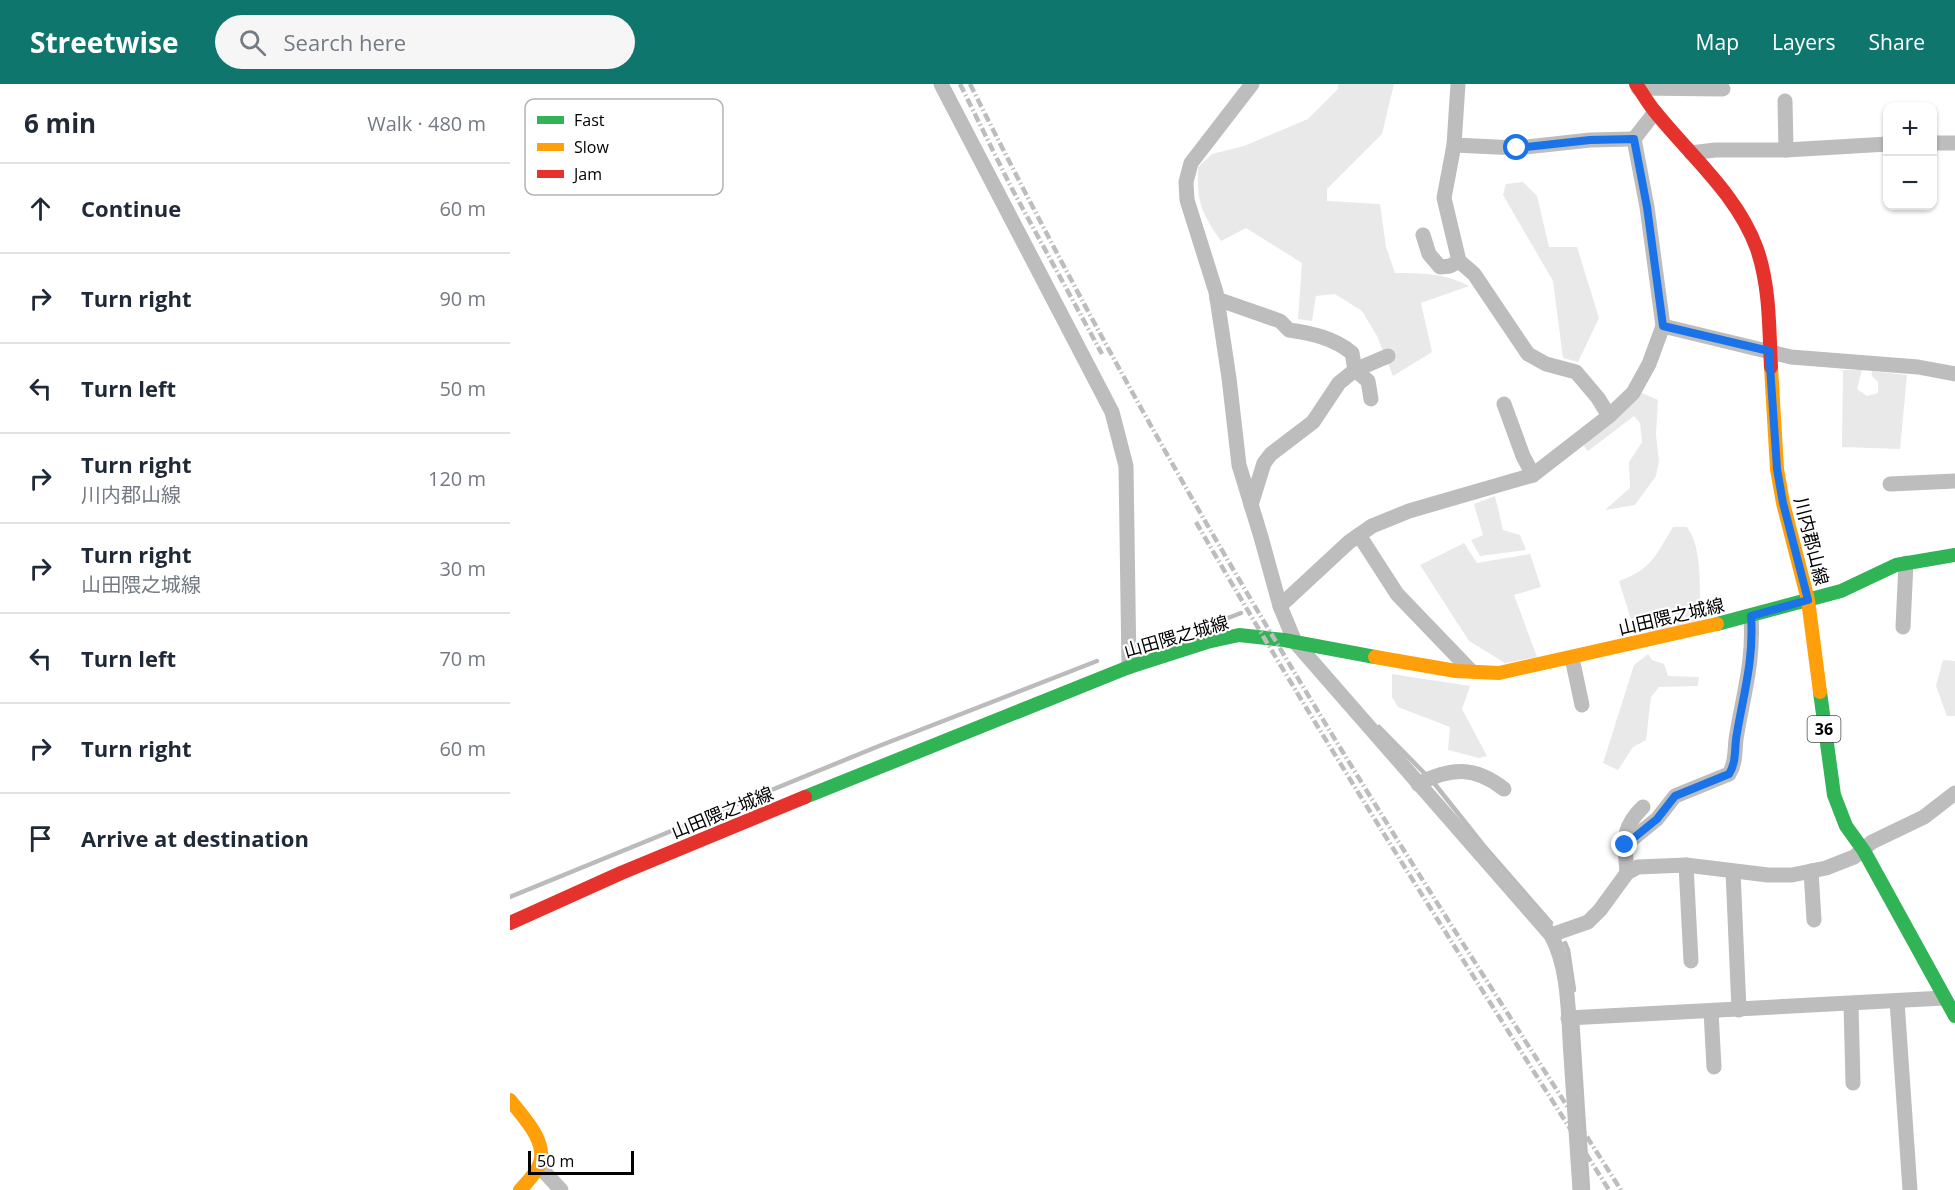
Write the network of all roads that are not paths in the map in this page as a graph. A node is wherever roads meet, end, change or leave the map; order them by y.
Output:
1 (941, 84) edge
2 (1252, 84) edge
3 (1458, 84) edge
4 (1637, 86) edge
5 (1723, 89) dead end
6 (1785, 101) dead end
7 (1655, 112) junction
8 (1634, 139) junction
9 (1937, 143) edge
10 (1955, 143) edge
11 (1883, 144) edge
12 (1454, 145) junction
13 (1786, 150) junction
14 (1691, 153) junction
15 (1423, 235) dead end
16 (1459, 261) junction
17 (1217, 299) junction
18 (1663, 326) junction
19 (1769, 351) junction
20 (1388, 356) dead end
21 (1355, 370) junction
22 (1955, 374) edge
23 (1371, 399) dead end
24 (1504, 404) dead end
25 (1609, 416) junction
26 (1533, 475) junction
27 (1955, 481) edge
28 (1890, 484) dead end
29 (1251, 505) junction
30 (1359, 535) junction
31 (1955, 555) edge
32 (1906, 562) junction
33 (1808, 600) junction
34 (1280, 606) junction
35 (1751, 616) junction
36 (1903, 627) dead end
37 (1295, 642) junction
38 (1572, 658) junction
39 (1129, 667) junction
40 (1471, 672) junction
41 (1582, 705) dead end
42 (1426, 780) junction
43 (1504, 789) dead end
44 (1955, 793) edge
45 (1643, 807) dead end
46 (1625, 845) junction
47 (1863, 850) junction
48 (1686, 865) junction
49 (1733, 871) junction
50 (1811, 871) junction
51 (1628, 873) junction
52 (1814, 920) dead end
53 (510, 924) edge
54 (1551, 935) junction
55 (1691, 961) dead end
56 (1944, 998) junction
57 (1897, 1001) junction
58 (1851, 1004) junction
59 (1739, 1010) junction
60 (1711, 1011) junction
61 (1955, 1016) edge
62 (1574, 1018) junction
63 (1714, 1067) dead end
64 (1853, 1083) dead end
65 (510, 1100) edge
66 (537, 1168) junction
67 (520, 1190) edge
68 (561, 1190) edge
69 (1580, 1190) edge
70 (1910, 1190) edge

1 - 39 street
2 - 17 street
3 - 12 street
4 - 5 street
4 - 7 main road, 川内郡山線 / 36
6 - 13 street
7 - 8 street
7 - 14 main road, 川内郡山線 / 36
8 - 12 street
8 - 18 street
9 - 10 street
11 - 13 street
12 - 16 street
13 - 14 street
14 - 19 main road, 川内郡山線 / 36
15 - 16 street
16 - 25 street
17 - 21 street
17 - 29 street
18 - 19 street
18 - 25 street
19 - 22 street
19 - 33 main road, 川内郡山線 / 36
20 - 21 street
21 - 23 street
21 - 29 street
24 - 26 street
25 - 26 street
26 - 30 street
27 - 28 street
29 - 34 street
30 - 34 street
30 - 40 street
31 - 32 main road, 山田隈之城線
32 - 33 main road, 山田隈之城線
32 - 36 street
33 - 35 main road, 山田隈之城線
33 - 47 main road, 川内郡山線 / 36
34 - 37 street
35 - 38 main road, 山田隈之城線
35 - 46 street
37 - 39 main road, 山田隈之城線
37 - 40 main road, 山田隈之城線
37 - 42 street
38 - 40 main road, 山田隈之城線
38 - 41 street
39 - 53 main road, 山田隈之城線
42 - 43 street
42 - 54 street
44 - 47 street
45 - 46 street
46 - 51 street
47 - 50 street
47 - 56 main road, 川内郡山線 / 36
48 - 49 street
48 - 51 street
48 - 55 street
49 - 50 street
49 - 59 street
50 - 52 street
51 - 54 street
54 - 62 street
56 - 57 street
56 - 61 main road, 川内郡山線 / 36
57 - 58 street
57 - 70 street
58 - 59 street
58 - 64 street
59 - 60 street
60 - 62 street
60 - 63 street
62 - 69 street
65 - 66 main road
66 - 67 main road
66 - 68 street

